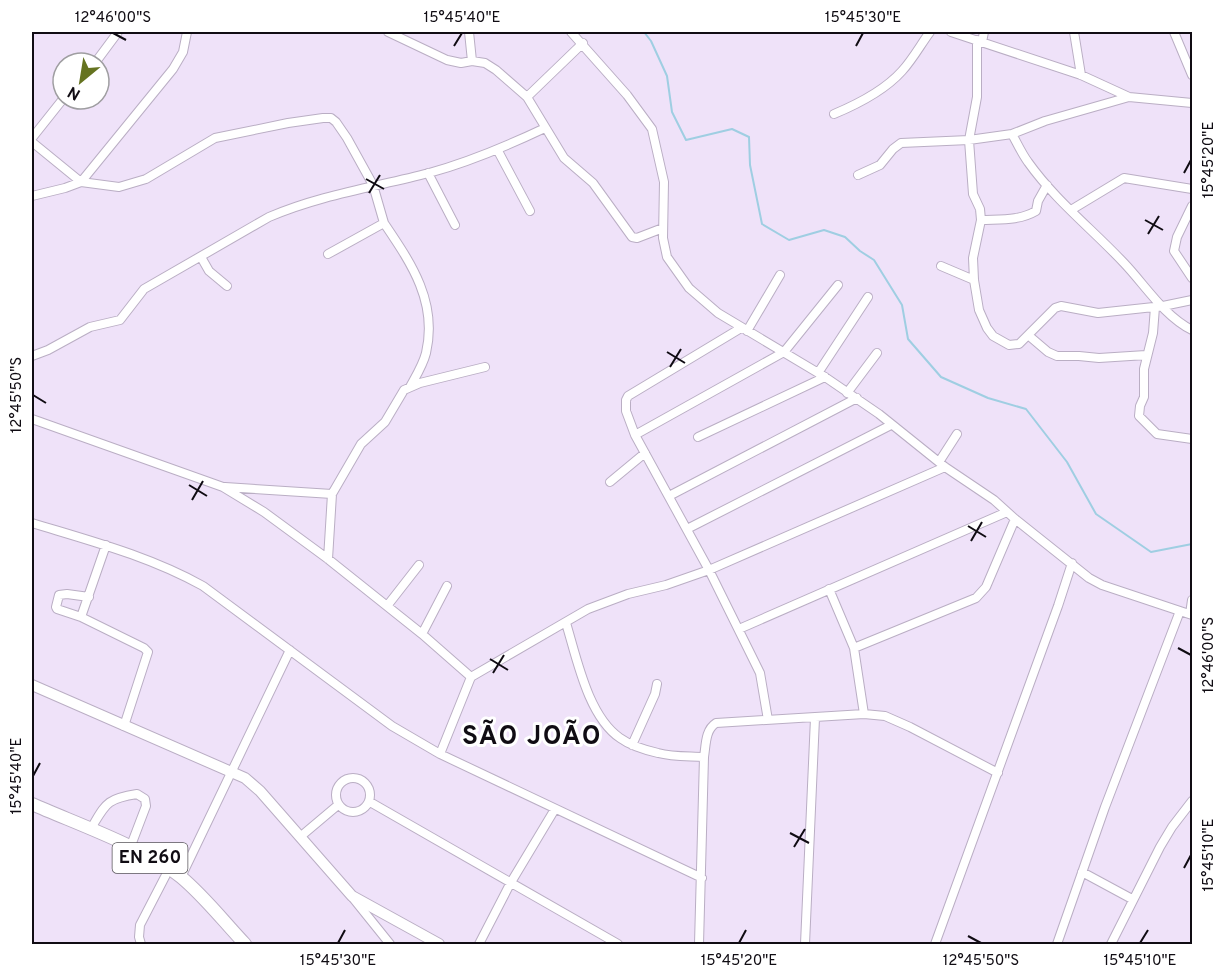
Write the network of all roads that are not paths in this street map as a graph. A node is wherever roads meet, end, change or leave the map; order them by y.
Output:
1 (118, 32) edge
2 (187, 32) edge
3 (392, 32) edge
4 (469, 32) edge
5 (571, 32) edge
6 (930, 32) edge
7 (951, 32) edge
8 (984, 32) edge
9 (1074, 32) edge
10 (1174, 32) edge
11 (979, 41) junction
12 (583, 43) junction
13 (104, 51) edge
14 (472, 62) junction
15 (1082, 75) junction
16 (1192, 75) edge
17 (527, 97) junction
18 (1129, 97) junction
19 (1192, 103) edge
20 (54, 111) edge
21 (834, 114) dead end
22 (545, 129) junction
23 (1012, 134) junction
24 (32, 140) edge
25 (969, 140) junction
26 (498, 151) junction
27 (428, 173) junction
28 (858, 175) dead end
29 (81, 182) junction
30 (373, 185) junction
31 (1047, 186) junction
32 (1192, 189) edge
33 (32, 196) edge
34 (1192, 206) edge
35 (1071, 210) junction
36 (530, 211) dead end
37 (981, 220) junction
38 (384, 223) junction
39 (455, 225) dead end
40 (663, 228) junction
41 (328, 254) dead end
42 (201, 257) junction
43 (941, 266) dead end
44 (780, 275) dead end
45 (1192, 278) edge
46 (974, 280) junction
47 (838, 285) dead end
48 (227, 286) dead end
49 (868, 297) dead end
50 (1192, 300) edge
51 (1159, 307) junction
52 (744, 330) junction
53 (1192, 330) edge
54 (1028, 335) junction
55 (784, 352) junction
56 (878, 354) dead end
57 (1146, 355) junction
58 (32, 356) edge
59 (485, 367) dead end
60 (822, 375) junction
61 (410, 387) junction
62 (847, 393) junction
63 (857, 398) junction
64 (32, 419) edge
65 (891, 424) junction
66 (957, 434) dead end
67 (635, 435) junction
68 (698, 437) dead end
69 (1192, 439) edge
70 (645, 453) junction
71 (942, 464) junction
72 (610, 482) dead end
73 (223, 487) junction
74 (332, 494) junction
75 (669, 496) junction
76 (1007, 512) junction
77 (1015, 519) junction
78 (32, 523) edge
79 (687, 530) junction
80 (106, 545) junction
81 (328, 559) junction
82 (1072, 562) junction
83 (419, 565) dead end
84 (709, 570) junction
85 (447, 586) dead end
86 (829, 589) junction
87 (89, 597) junction
88 (1192, 600) edge
89 (387, 606) junction
90 (1180, 611) junction
91 (1191, 614) edge
92 (81, 618) junction
93 (566, 623) junction
94 (739, 629) junction
95 (422, 634) junction
96 (854, 648) junction
97 (290, 650) junction
98 (471, 677) junction
99 (657, 684) dead end
100 (32, 685) edge
101 (864, 714) junction
102 (815, 718) junction
103 (768, 720) junction
104 (124, 726) junction
105 (632, 745) junction
106 (440, 754) junction
107 (704, 757) junction
108 (232, 772) junction
109 (998, 774) junction
110 (1192, 801) edge
111 (370, 802) junction
112 (32, 804) edge
113 (338, 805) junction
114 (555, 809) junction
115 (90, 830) junction
116 (300, 837) junction
117 (130, 848) junction
118 (170, 869) junction
119 (1082, 872) junction
120 (181, 877) junction
121 (702, 878) junction
122 (510, 884) junction
123 (352, 896) junction
124 (1132, 899) junction
125 (141, 945) edge
126 (245, 945) edge
127 (390, 945) edge
128 (439, 945) edge
129 (479, 945) edge
130 (618, 945) edge
131 (699, 945) edge
132 (805, 945) edge
133 (934, 945) edge
134 (1056, 945) edge
135 (1111, 945) edge

1 - 13 street
2 - 29 street
3 - 14 street
4 - 14 street
5 - 12 street
6 - 21 street
7 - 11 street
8 - 11 street
9 - 15 street
10 - 16 street
11 - 15 street
11 - 25 street
12 - 17 street
12 - 40 street
14 - 17 street
15 - 18 street
17 - 22 street
18 - 19 street
18 - 23 street
20 - 24 street
22 - 26 street
22 - 40 street
23 - 25 street
23 - 31 street
24 - 29 street
25 - 28 street
25 - 37 street
26 - 27 street
26 - 36 street
27 - 30 street
27 - 39 street
29 - 30 street
29 - 33 street
30 - 38 street
30 - 42 street
31 - 35 street
31 - 37 street
32 - 35 street
34 - 45 street
35 - 51 street
37 - 46 street
38 - 41 street
38 - 61 street
40 - 52 street
42 - 48 street
42 - 58 street
43 - 46 street
44 - 52 street
46 - 54 street
47 - 55 street
49 - 60 street
50 - 51 street
51 - 53 street
51 - 54 street
51 - 57 street
52 - 55 street
52 - 67 street
54 - 57 street
55 - 60 street
55 - 67 street
56 - 62 street
57 - 69 street
59 - 61 street
60 - 62 street
60 - 68 street
61 - 74 street
62 - 63 street
63 - 65 street
63 - 75 street
64 - 73 street
65 - 71 street
65 - 79 street
66 - 71 street
67 - 70 street
70 - 72 street
70 - 75 street
71 - 76 street
71 - 84 street
73 - 74 street
73 - 81 street
74 - 81 street
75 - 79 street
76 - 77 street
76 - 86 street
77 - 82 street
77 - 96 street
78 - 80 street
79 - 84 street
80 - 87 street
80 - 97 street
81 - 89 street
82 - 90 street
82 - 109 street
83 - 89 street
84 - 93 street
84 - 94 street
85 - 95 street
86 - 94 street
86 - 96 street
87 - 92 street
87 - 92 street
88 - 91 street
89 - 95 street
90 - 91 street
90 - 119 street
92 - 104 street
93 - 98 street
93 - 105 street
94 - 103 street
95 - 98 street
96 - 101 street
97 - 106 street
97 - 108 street
98 - 106 street
99 - 105 street
100 - 104 street
101 - 102 street
101 - 109 street
102 - 103 street
102 - 132 street
103 - 107 street
104 - 108 street
105 - 107 street
106 - 114 street
107 - 121 street
108 - 116 street
108 - 120 street
109 - 133 street
110 - 124 street
111 - 113 street
111 - 113 street
111 - 122 street
112 - 115 main road, EN 260
113 - 116 street
114 - 121 street
114 - 122 street
115 - 117 main road, EN 260
115 - 117 street
116 - 123 street
117 - 118 main road, EN 260
118 - 120 main road, EN 260
118 - 125 street
119 - 124 street
119 - 134 street
120 - 126 main road, EN 260
121 - 131 street
122 - 129 street
122 - 130 street
123 - 127 street
123 - 128 street
124 - 135 street

